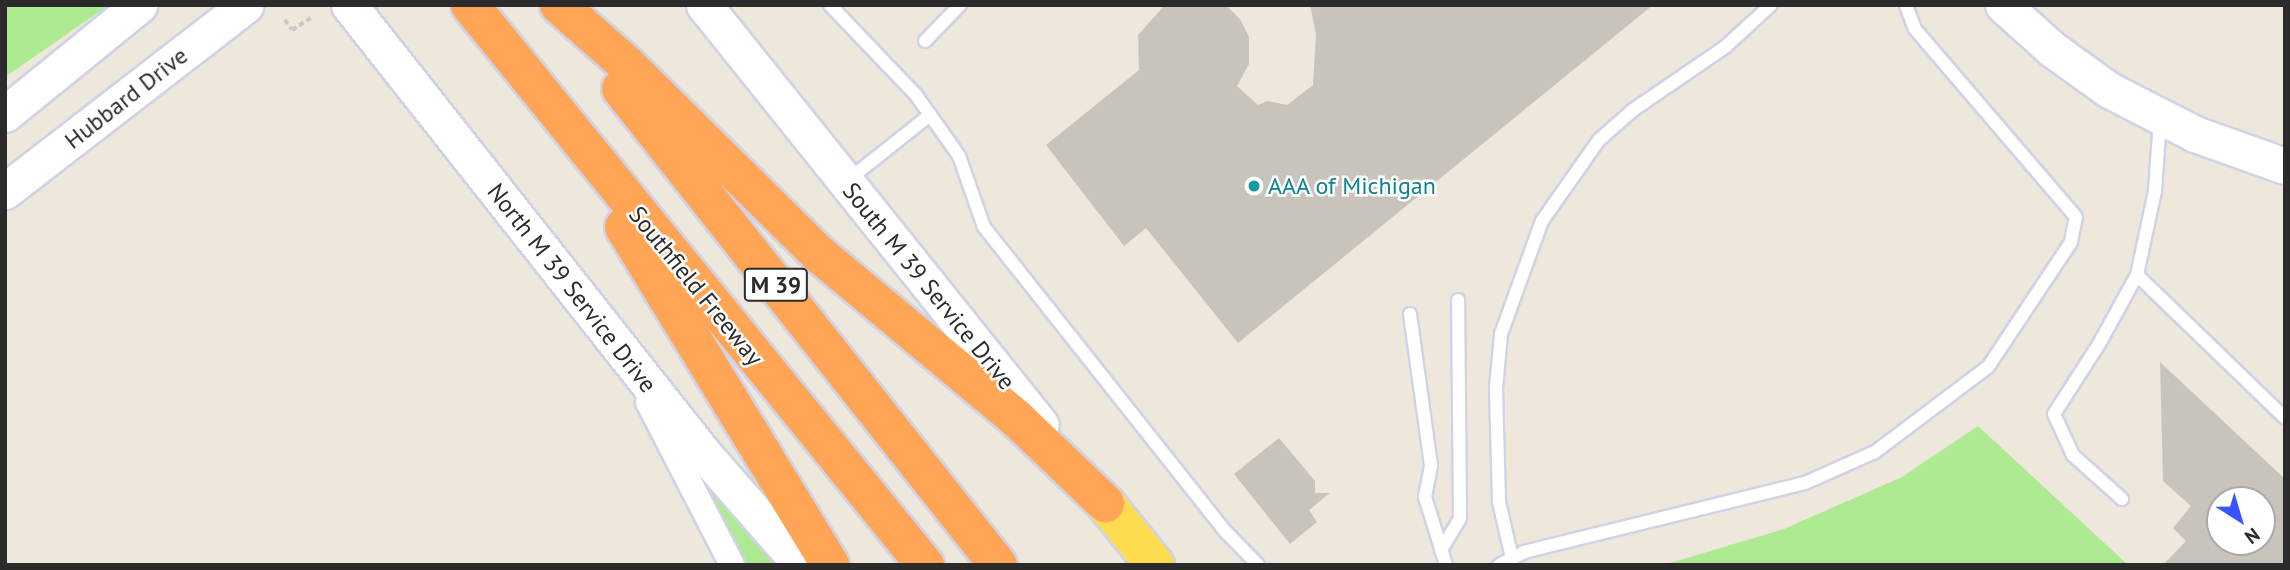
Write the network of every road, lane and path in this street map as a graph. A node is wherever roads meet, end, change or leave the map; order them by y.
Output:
1 (139, 5) edge
2 (246, 5) edge
3 (470, 5) edge
4 (556, 5) edge
5 (704, 5) edge
6 (830, 5) edge
7 (960, 5) edge
8 (1771, 5) edge
9 (1906, 5) edge
10 (2003, 5) edge
11 (355, 10) edge
12 (312, 17) dead end
13 (285, 20) dead end
14 (925, 41) dead end
15 (65, 66) junction
16 (5, 93) edge
17 (5, 114) edge
18 (930, 115) junction
19 (2160, 118) junction
20 (573, 136) junction
21 (2285, 166) edge
22 (846, 182) junction
23 (5, 191) edge
24 (2137, 275) junction
25 (1458, 300) dead end
26 (1410, 314) dead end
27 (619, 349) junction
28 (2285, 418) edge
29 (2122, 499) dead end
30 (1105, 503) junction
31 (1441, 550) junction
32 (1512, 558) junction
33 (732, 565) edge
34 (802, 565) edge
35 (830, 565) edge
36 (925, 565) edge
37 (998, 565) edge
38 (1155, 565) edge
39 (1258, 565) edge
40 (1446, 565) edge
41 (1499, 565) edge

1 - 15 main road
2 - 23 main road, Hubbard Drive
3 - 20 highway, Southfield Freeway / M 39
4 - 30 highway
4 - 37 highway, M 39
5 - 22 main road, South M 39 Service Drive
6 - 18 lane
7 - 14 lane
8 - 32 lane
9 - 32 lane
10 - 19 main road
11 - 27 main road, North M 39 Service Drive
12 - 13 path
15 - 16 street
15 - 17 main road
18 - 22 lane
18 - 39 lane
19 - 21 main road
19 - 24 lane
20 - 35 highway
20 - 36 highway, Southfield Freeway / M 39
22 - 30 main road, South M 39 Service Drive
24 - 28 lane
24 - 29 lane
25 - 31 lane
26 - 31 lane
27 - 33 street
27 - 34 main road, North M 39 Service Drive
30 - 38 main road, South M 39 Service Drive
31 - 40 lane
32 - 41 lane

